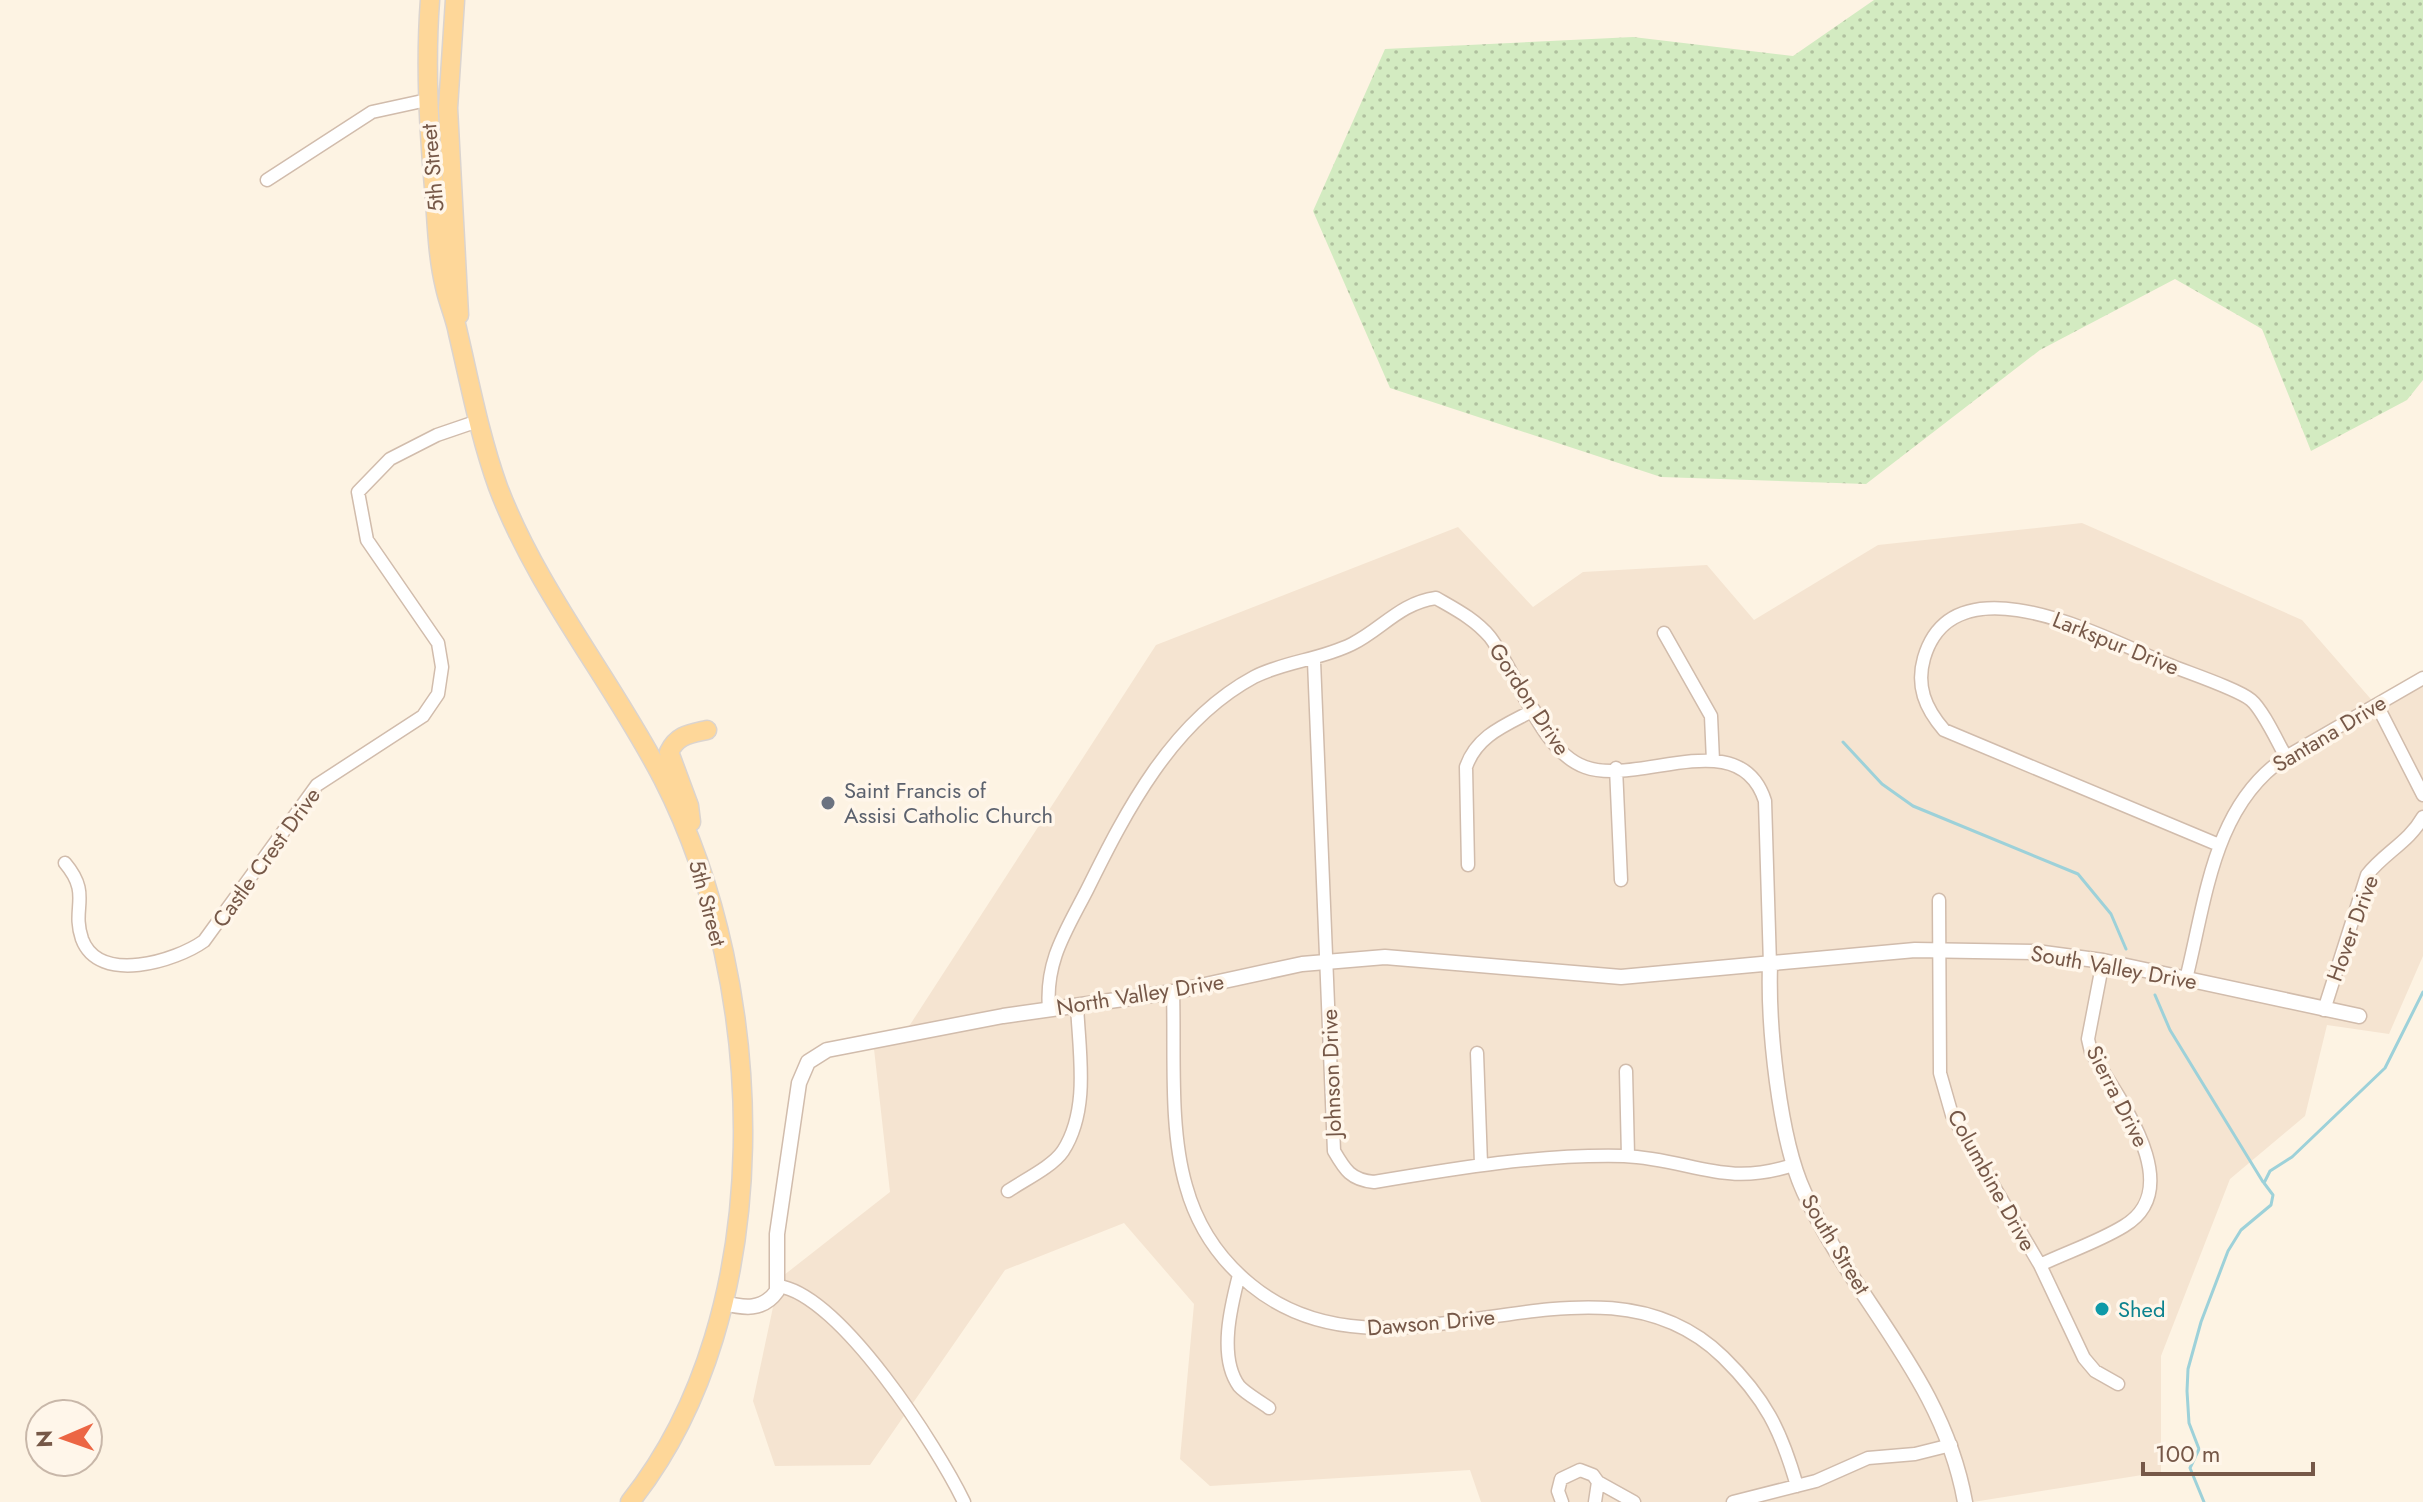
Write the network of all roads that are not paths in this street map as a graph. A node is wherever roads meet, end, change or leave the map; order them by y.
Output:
1 (430, 0) edge
2 (439, 0) edge
3 (455, 0) edge
4 (449, 90) junction
5 (427, 100) junction
6 (267, 180) dead end
7 (456, 253) junction
8 (458, 333) junction
9 (478, 421) junction
10 (1664, 633) dead end
11 (1314, 661) junction
12 (2423, 678) edge
13 (2377, 705) junction
14 (1534, 710) junction
15 (707, 730) dead end
16 (2286, 757) junction
17 (1713, 761) junction
18 (1616, 768) junction
19 (2423, 795) edge
20 (2423, 817) edge
21 (2219, 845) junction
22 (695, 853) junction
23 (65, 863) dead end
24 (1468, 865) dead end
25 (1621, 880) dead end
26 (1939, 900) dead end
27 (1937, 948) junction
28 (1327, 961) junction
29 (2103, 961) junction
30 (1770, 965) junction
31 (2186, 979) junction
32 (1173, 992) junction
33 (1077, 1005) junction
34 (1049, 1009) junction
35 (2324, 1010) junction
36 (2359, 1016) dead end
37 (1477, 1053) dead end
38 (1626, 1071) dead end
39 (1628, 1156) junction
40 (1481, 1164) junction
41 (1793, 1165) junction
42 (1008, 1191) dead end
43 (2040, 1265) junction
44 (1239, 1275) junction
45 (778, 1286) junction
46 (723, 1303) junction
47 (2118, 1384) dead end
48 (1269, 1408) dead end
49 (1951, 1445) junction
50 (1598, 1482) junction
51 (1797, 1486) junction
52 (630, 1502) edge
53 (964, 1502) edge
54 (1562, 1502) edge
55 (1595, 1502) edge
56 (1634, 1502) edge
57 (1733, 1502) edge
58 (1965, 1502) edge

1 - 5 main road, 5th Street
2 - 4 main road
3 - 4 main road, 5th Street
4 - 7 main road, 5th Street
5 - 6 street
5 - 7 main road
5 - 8 main road, 5th Street
7 - 8 main road, 5th Street
8 - 9 main road, 5th Street
9 - 22 main road, 5th Street
9 - 23 street, Castle Crest Drive
10 - 17 street
11 - 14 street, Gordon Drive
11 - 28 street, Johnson Drive
11 - 34 street, Gordon Drive
12 - 13 street, Santana Drive
13 - 16 street, Santana Drive
13 - 19 street
14 - 18 street, Gordon Drive
14 - 24 street
15 - 22 main road
16 - 21 street, Santana Drive
16 - 21 street, Larkspur Drive
17 - 18 street, Gordon Drive
17 - 30 street, Gordon Drive
18 - 25 street
20 - 35 street, Hover Drive
21 - 31 street, Santana Drive
22 - 46 main road, 5th Street
26 - 27 street, Columbine Drive
27 - 29 street, South Valley Drive
27 - 30 street, South Valley Drive
27 - 43 street, Columbine Drive
28 - 30 street, North Valley Drive
28 - 32 street, North Valley Drive
28 - 40 street, Johnson Drive
29 - 31 street, South Valley Drive
29 - 43 street, Sierra Drive
30 - 41 street, South Street
31 - 35 street, South Valley Drive
32 - 33 street, North Valley Drive
32 - 44 street, Dawson Drive
33 - 34 street, North Valley Drive
33 - 42 street
34 - 45 street, North Valley Drive
35 - 36 street, South Valley Drive
37 - 40 street
38 - 39 street
39 - 40 street, Johnson Drive
39 - 41 street, Johnson Drive
41 - 49 street, South Street
43 - 47 street, Columbine Drive
44 - 48 street
44 - 51 street, Dawson Drive
45 - 46 street
45 - 53 street
46 - 52 main road, 5th Street
49 - 51 street
49 - 58 street, South Street
50 - 54 street
50 - 55 street
50 - 56 street
51 - 57 street

